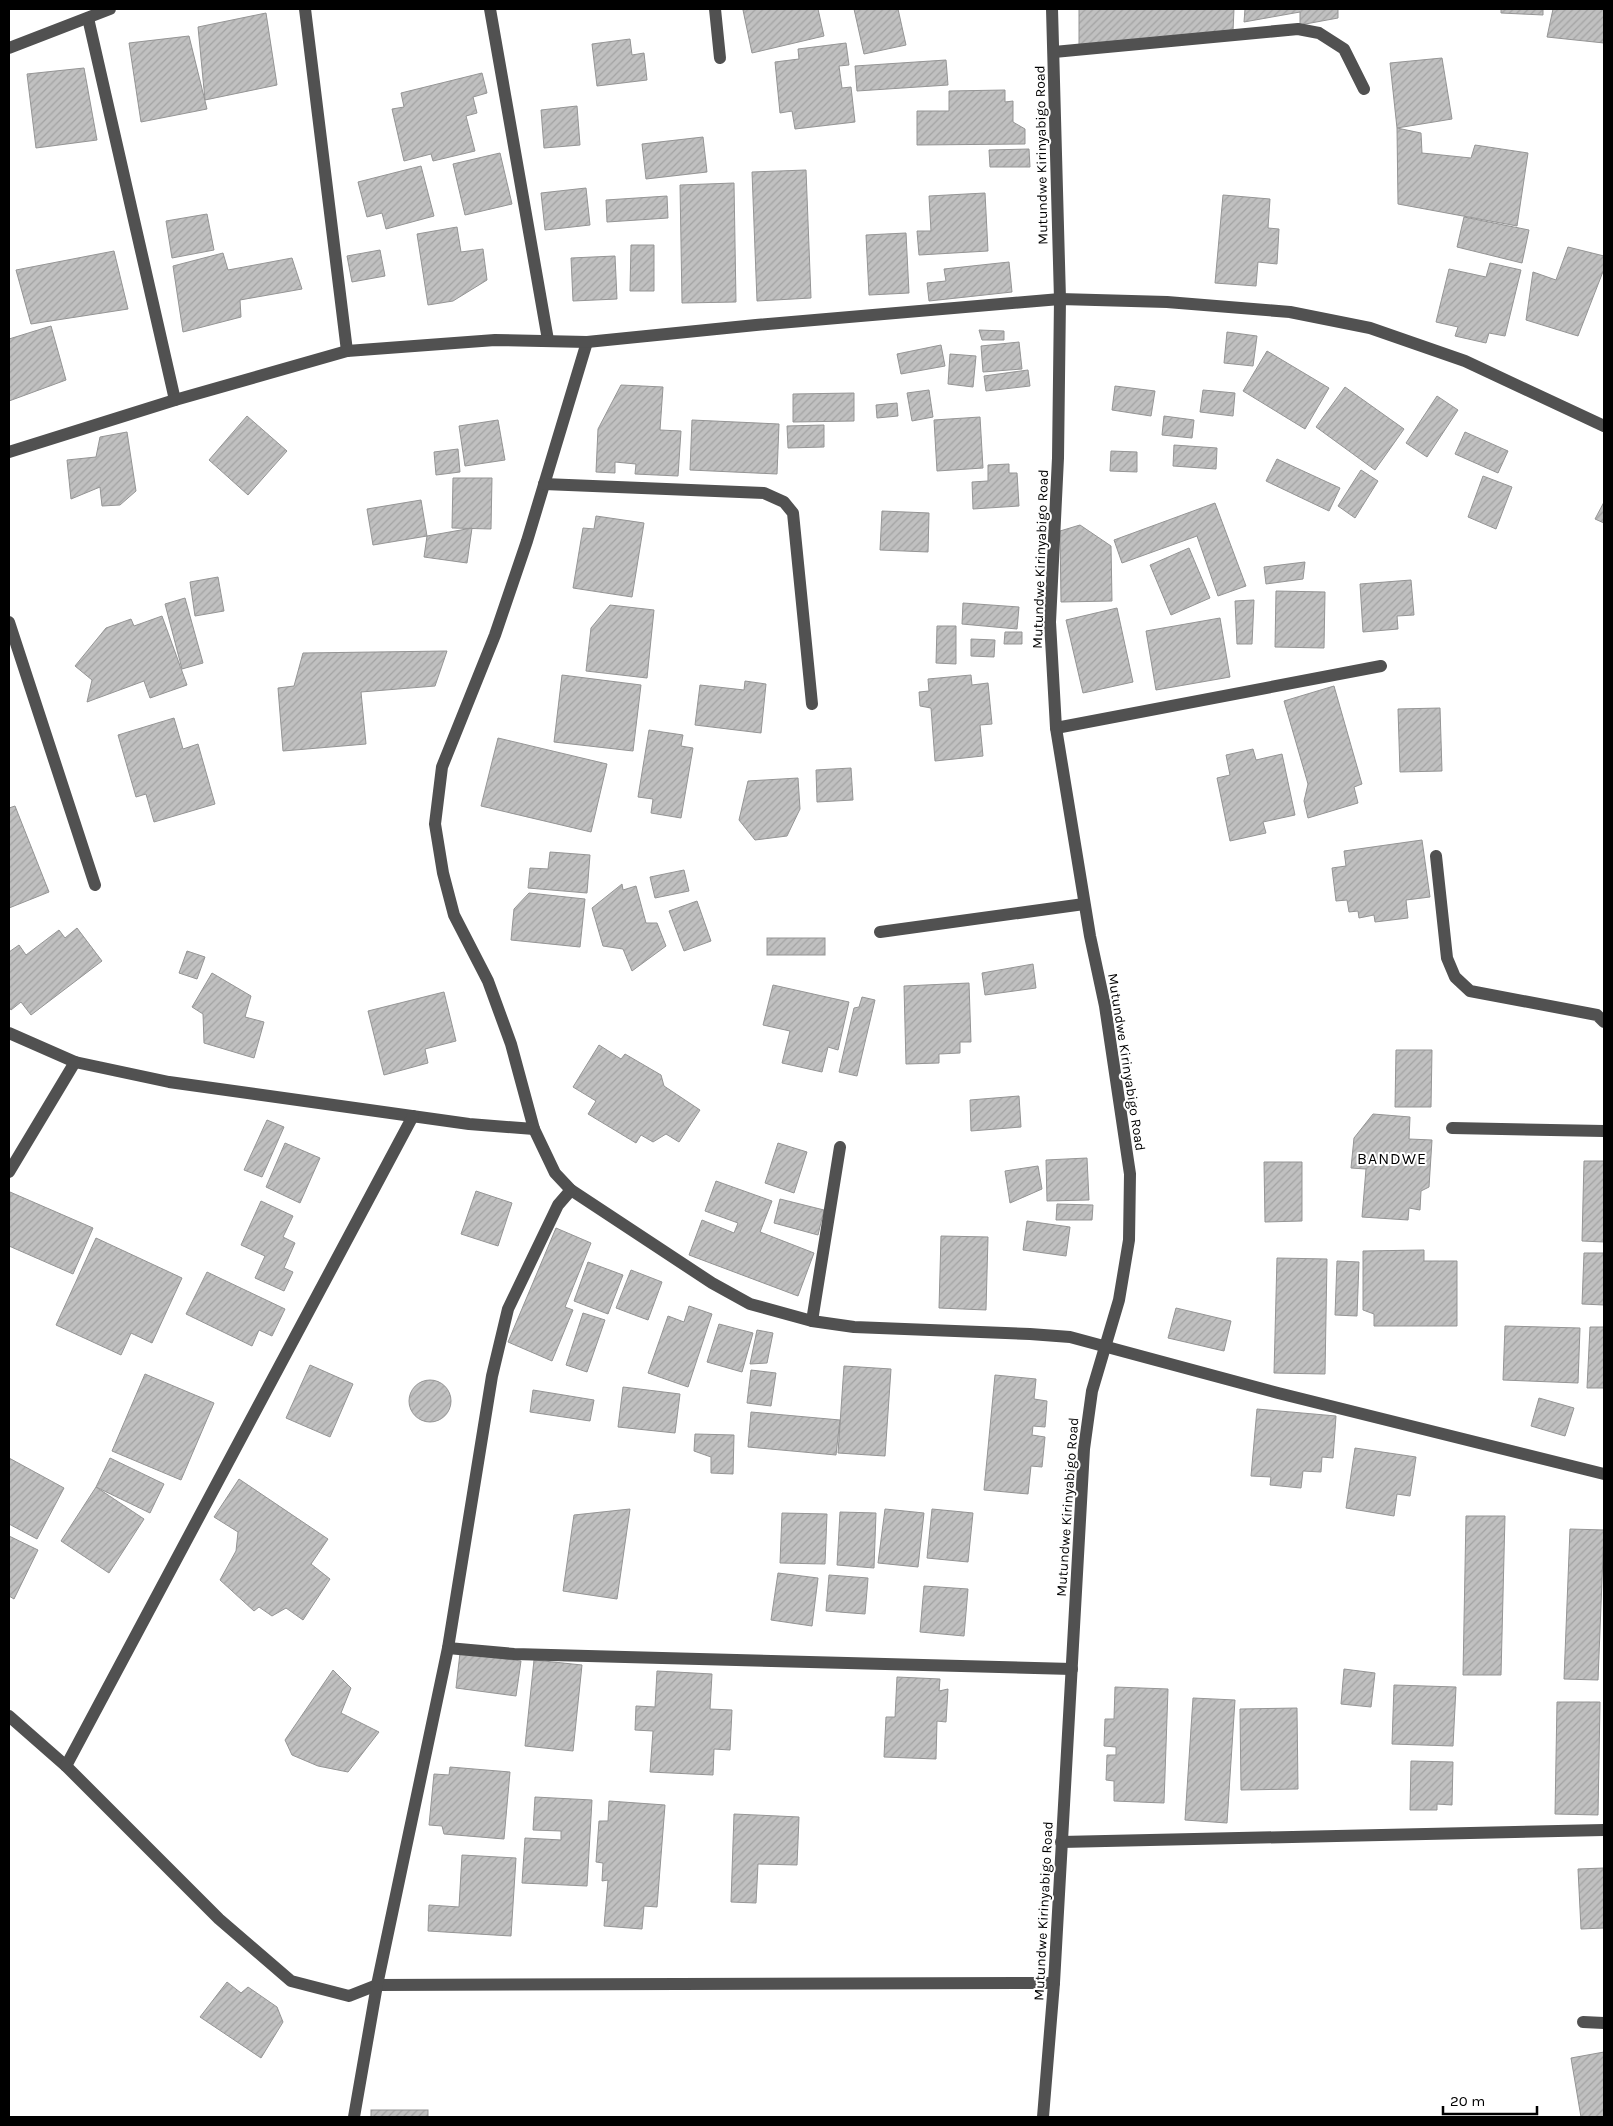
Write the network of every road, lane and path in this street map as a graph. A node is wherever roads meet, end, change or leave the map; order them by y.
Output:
1 (110, 9) edge
2 (305, 9) edge
3 (490, 9) edge
4 (715, 9) edge
5 (1052, 9) edge
6 (88, 18) junction
7 (9, 48) edge
8 (1054, 52) junction
9 (720, 58) dead end
10 (1364, 89) dead end
11 (1060, 299) junction
12 (548, 340) junction
13 (587, 342) junction
14 (347, 351) junction
15 (175, 400) junction
16 (1604, 426) edge
17 (9, 452) edge
18 (544, 484) junction
19 (9, 622) edge
20 (1381, 666) dead end
21 (812, 704) dead end
22 (1056, 728) junction
23 (1436, 856) dead end
24 (95, 885) dead end
25 (1084, 904) junction
26 (880, 932) dead end
27 (1604, 1022) edge
28 (9, 1033) edge
29 (75, 1062) junction
30 (413, 1116) junction
31 (1452, 1128) dead end
32 (534, 1129) junction
33 (1604, 1131) edge
34 (840, 1147) dead end
35 (9, 1172) edge
36 (571, 1190) junction
37 (812, 1321) junction
38 (1105, 1346) junction
39 (1604, 1474) edge
40 (448, 1648) junction
41 (1072, 1669) junction
42 (9, 1716) edge
43 (66, 1766) junction
44 (1604, 1830) edge
45 (1062, 1842) junction
46 (1054, 1983) junction
47 (377, 1985) junction
48 (1583, 2022) dead end
49 (1604, 2023) edge
50 (354, 2117) edge
51 (1043, 2117) edge

1 - 6 street
2 - 14 street
3 - 12 street
4 - 9 street
5 - 8 street, Mutundwe Kirinyabigo Road
6 - 7 street
6 - 15 street
8 - 10 street
8 - 11 street, Mutundwe Kirinyabigo Road
11 - 13 street
11 - 16 street
11 - 22 street, Mutundwe Kirinyabigo Road
12 - 13 street
12 - 14 street
13 - 18 street
14 - 15 street
15 - 17 street
18 - 21 street
18 - 32 street
19 - 24 street
20 - 22 street
22 - 25 street, Mutundwe Kirinyabigo Road
23 - 27 street
25 - 26 street
25 - 38 street, Mutundwe Kirinyabigo Road
28 - 29 street
29 - 30 street
29 - 35 street
30 - 32 street
30 - 43 street
31 - 33 street
32 - 36 street
34 - 37 street
36 - 37 street
36 - 40 street
37 - 38 street
38 - 39 street
38 - 41 street, Mutundwe Kirinyabigo Road
40 - 41 street
40 - 47 street
41 - 45 street, Mutundwe Kirinyabigo Road
42 - 43 street
43 - 47 street
44 - 45 street
45 - 46 street, Mutundwe Kirinyabigo Road
46 - 47 street
46 - 51 street, Mutundwe Kirinyabigo Road
47 - 50 street
48 - 49 street

